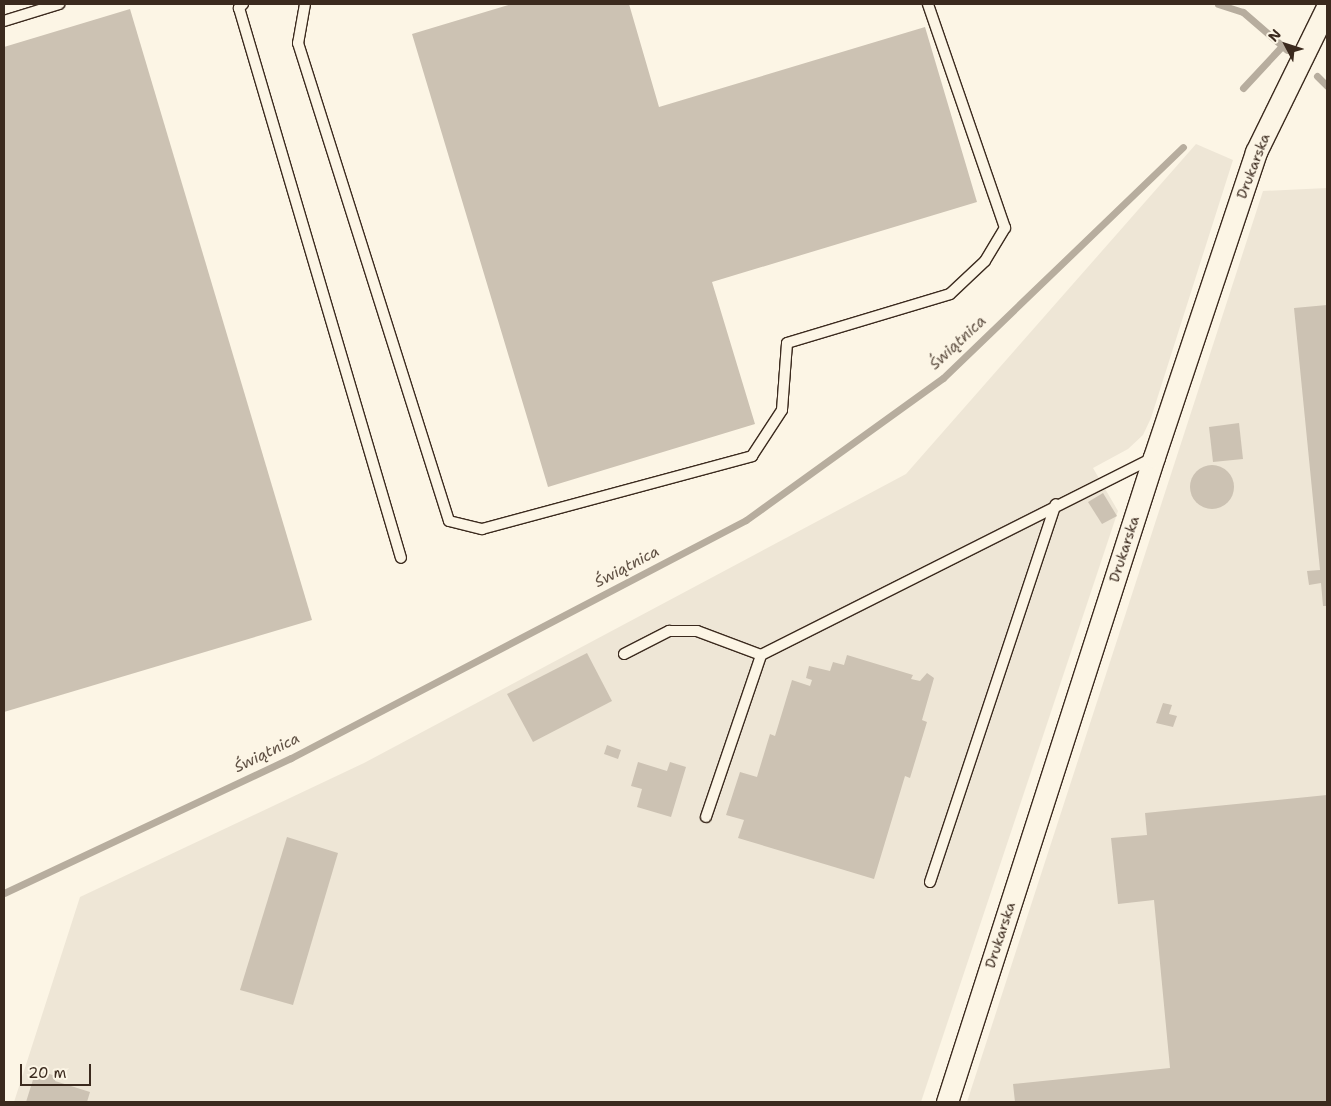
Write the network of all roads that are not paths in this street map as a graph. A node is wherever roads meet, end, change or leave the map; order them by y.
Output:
1 (59, 4) edge
2 (243, 4) edge
3 (305, 4) edge
4 (928, 4) edge
5 (1327, 6) edge
6 (4, 20) edge
7 (1154, 457) junction
8 (1056, 504) junction
9 (401, 558) dead end
10 (624, 654) dead end
11 (761, 655) junction
12 (706, 816) dead end
13 (930, 882) dead end
14 (947, 1102) edge

1 - 6 lane
2 - 9 lane
3 - 4 lane
5 - 7 street, Drukarska
7 - 8 lane
7 - 14 street, Drukarska
8 - 11 lane
8 - 13 lane
10 - 11 lane
11 - 12 lane

